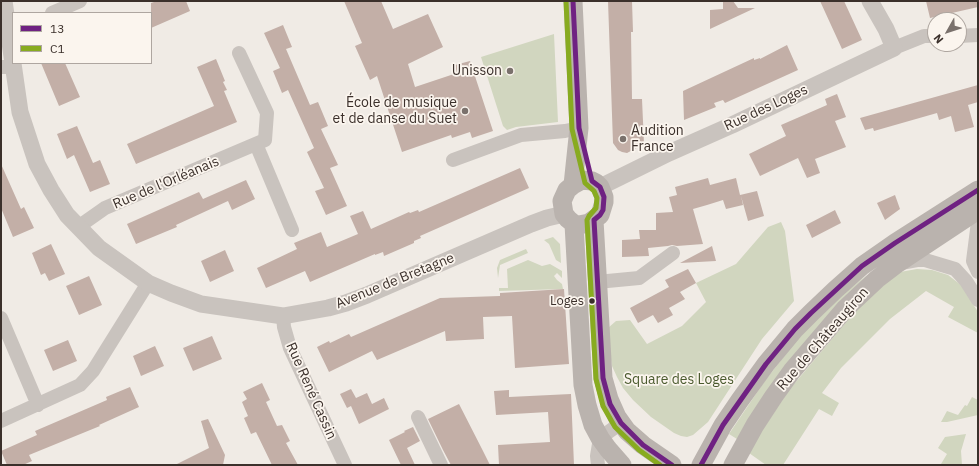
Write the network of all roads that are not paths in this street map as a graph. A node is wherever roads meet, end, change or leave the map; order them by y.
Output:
1 (4, 1) edge
2 (80, 1) edge
3 (573, 1) edge
4 (870, 1) edge
5 (54, 12) edge
6 (10, 25) edge
7 (978, 35) edge
8 (927, 36) edge
9 (967, 36) edge
10 (894, 48) junction
11 (239, 53) dead end
12 (7, 67) edge
13 (579, 128) junction
14 (256, 144) junction
15 (453, 160) dead end
16 (596, 184) junction
17 (573, 185) junction
18 (978, 190) edge
19 (978, 210) edge
20 (569, 219) junction
21 (594, 220) junction
22 (978, 222) edge
23 (78, 227) junction
24 (292, 230) dead end
25 (673, 252) dead end
26 (898, 263) junction
27 (978, 272) edge
28 (597, 282) junction
29 (148, 283) junction
30 (978, 300) edge
31 (283, 316) junction
32 (1, 318) edge
33 (38, 405) junction
34 (418, 417) dead end
35 (1, 420) edge
36 (621, 423) junction
37 (600, 438) junction
38 (345, 465) edge
39 (441, 465) edge
40 (598, 465) edge
41 (622, 465) edge
42 (672, 465) edge
43 (701, 465) edge
44 (733, 465) edge

1 - 6 street, Avenue de Bretagne
2 - 5 street
3 - 13 main road
4 - 10 street
6 - 12 street, Avenue de Bretagne
7 - 9 street
8 - 10 street, Rue des Loges
10 - 16 street, Rue des Loges
11 - 14 street
12 - 23 street, Avenue de Bretagne
13 - 15 street
13 - 16 main road
13 - 17 main road
14 - 23 street, Rue de l'Orléanais
14 - 24 street
16 - 17 main road
16 - 21 main road
17 - 20 main road
18 - 43 main road, Rue de Châteaugiron
19 - 26 main road, Rue de Châteaugiron
20 - 21 main road
20 - 31 street, Avenue de Bretagne
20 - 37 main road
21 - 28 main road
22 - 27 street
23 - 29 street, Avenue de Bretagne
25 - 28 street
26 - 30 street
26 - 44 main road, Rue de Châteaugiron
28 - 36 main road
29 - 31 street, Avenue de Bretagne
29 - 33 street
31 - 38 street, Rue René Cassin
32 - 33 street
33 - 35 street
34 - 39 street
36 - 37 street
36 - 42 main road
37 - 40 street
37 - 41 main road

